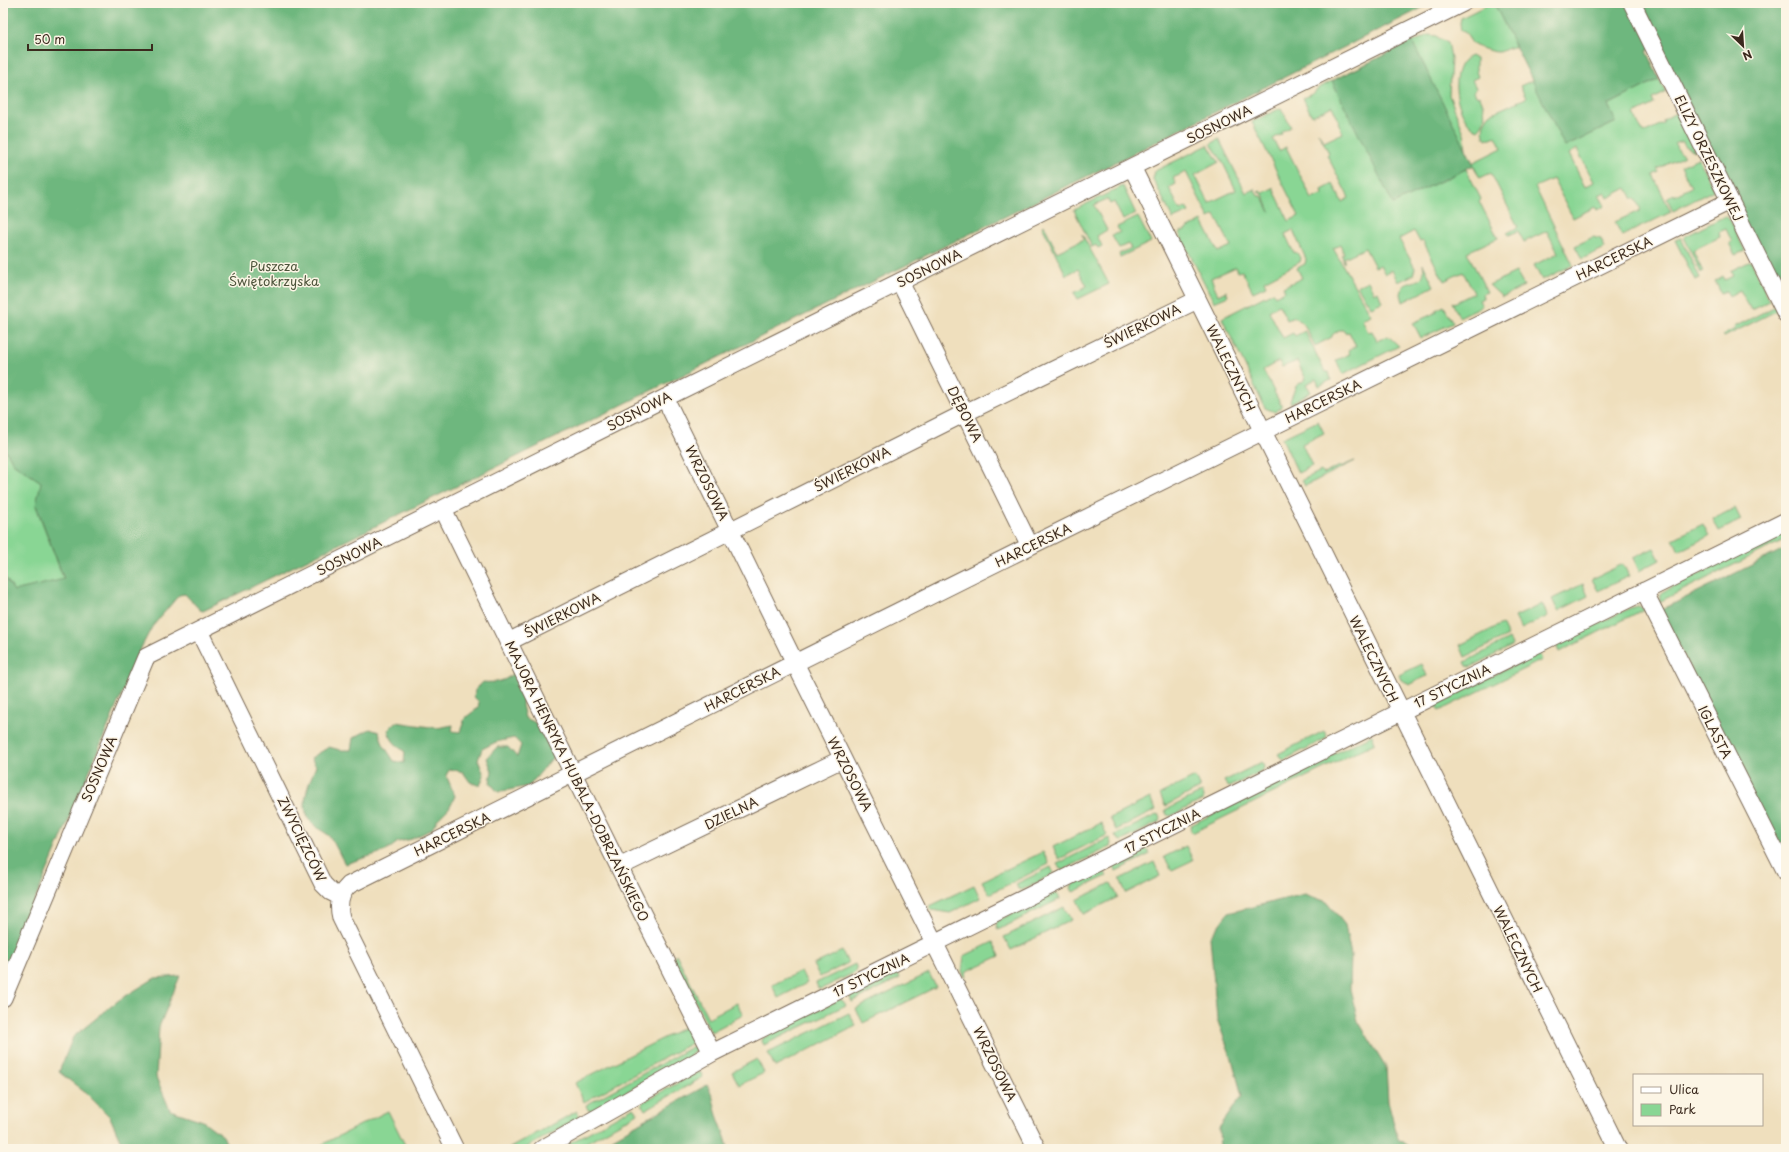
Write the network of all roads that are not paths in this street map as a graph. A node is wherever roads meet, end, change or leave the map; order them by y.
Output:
1 (1463, 3) edge
2 (1632, 3) edge
3 (1132, 167) junction
4 (1730, 201) junction
5 (900, 282) junction
6 (1197, 300) junction
7 (1786, 314) edge
8 (665, 398) junction
9 (965, 412) junction
10 (1262, 431) junction
11 (443, 509) junction
12 (1786, 521) edge
13 (730, 530) junction
14 (1030, 546) junction
15 (1644, 591) junction
16 (199, 631) junction
17 (508, 642) junction
18 (795, 663) junction
19 (1400, 712) junction
20 (842, 758) junction
21 (573, 774) junction
22 (619, 867) junction
23 (1786, 872) edge
24 (341, 897) junction
25 (936, 943) junction
26 (3, 998) edge
27 (712, 1053) junction
28 (455, 1149) edge
29 (542, 1149) edge
30 (1037, 1149) edge
31 (1618, 1149) edge

1 - 3 street, SOSNOWA
2 - 4 street, ELIZY ORZESZKOWEJ
3 - 5 street, SOSNOWA
3 - 6 street, WALECZNYCH
4 - 7 street, ELIZY ORZESZKOWEJ
4 - 10 street, HARCERSKA
5 - 8 street, SOSNOWA
5 - 9 street, DĘBOWA
6 - 9 street, ŚWIERKOWA
6 - 10 street, WALECZNYCH
8 - 11 street, SOSNOWA
8 - 13 street, WRZOSOWA
9 - 13 street, ŚWIERKOWA
9 - 14 street, DĘBOWA
10 - 14 street, HARCERSKA
10 - 19 street, WALECZNYCH
11 - 16 street, SOSNOWA
11 - 17 street, MAJORA HENRYKA HUBALA-DOBRZAŃSKIEGO
12 - 15 street, 17 STYCZNIA
13 - 17 street, ŚWIERKOWA
13 - 18 street, WRZOSOWA
14 - 18 street, HARCERSKA
15 - 19 street, 17 STYCZNIA
15 - 23 street, IGLASTA
16 - 24 street, ZWYCIĘZCÓW
16 - 26 street, SOSNOWA
17 - 21 street, MAJORA HENRYKA HUBALA-DOBRZAŃSKIEGO
18 - 20 street, WRZOSOWA
18 - 21 street, HARCERSKA
19 - 25 street, 17 STYCZNIA
19 - 31 street, WALECZNYCH
20 - 22 street, DZIELNA
20 - 25 street, WRZOSOWA
21 - 22 street, MAJORA HENRYKA HUBALA-DOBRZAŃSKIEGO
21 - 24 street, HARCERSKA
22 - 27 street, MAJORA HENRYKA HUBALA-DOBRZAŃSKIEGO
24 - 28 street
25 - 27 street, 17 STYCZNIA
25 - 30 street, WRZOSOWA
27 - 29 street, 17 STYCZNIA

